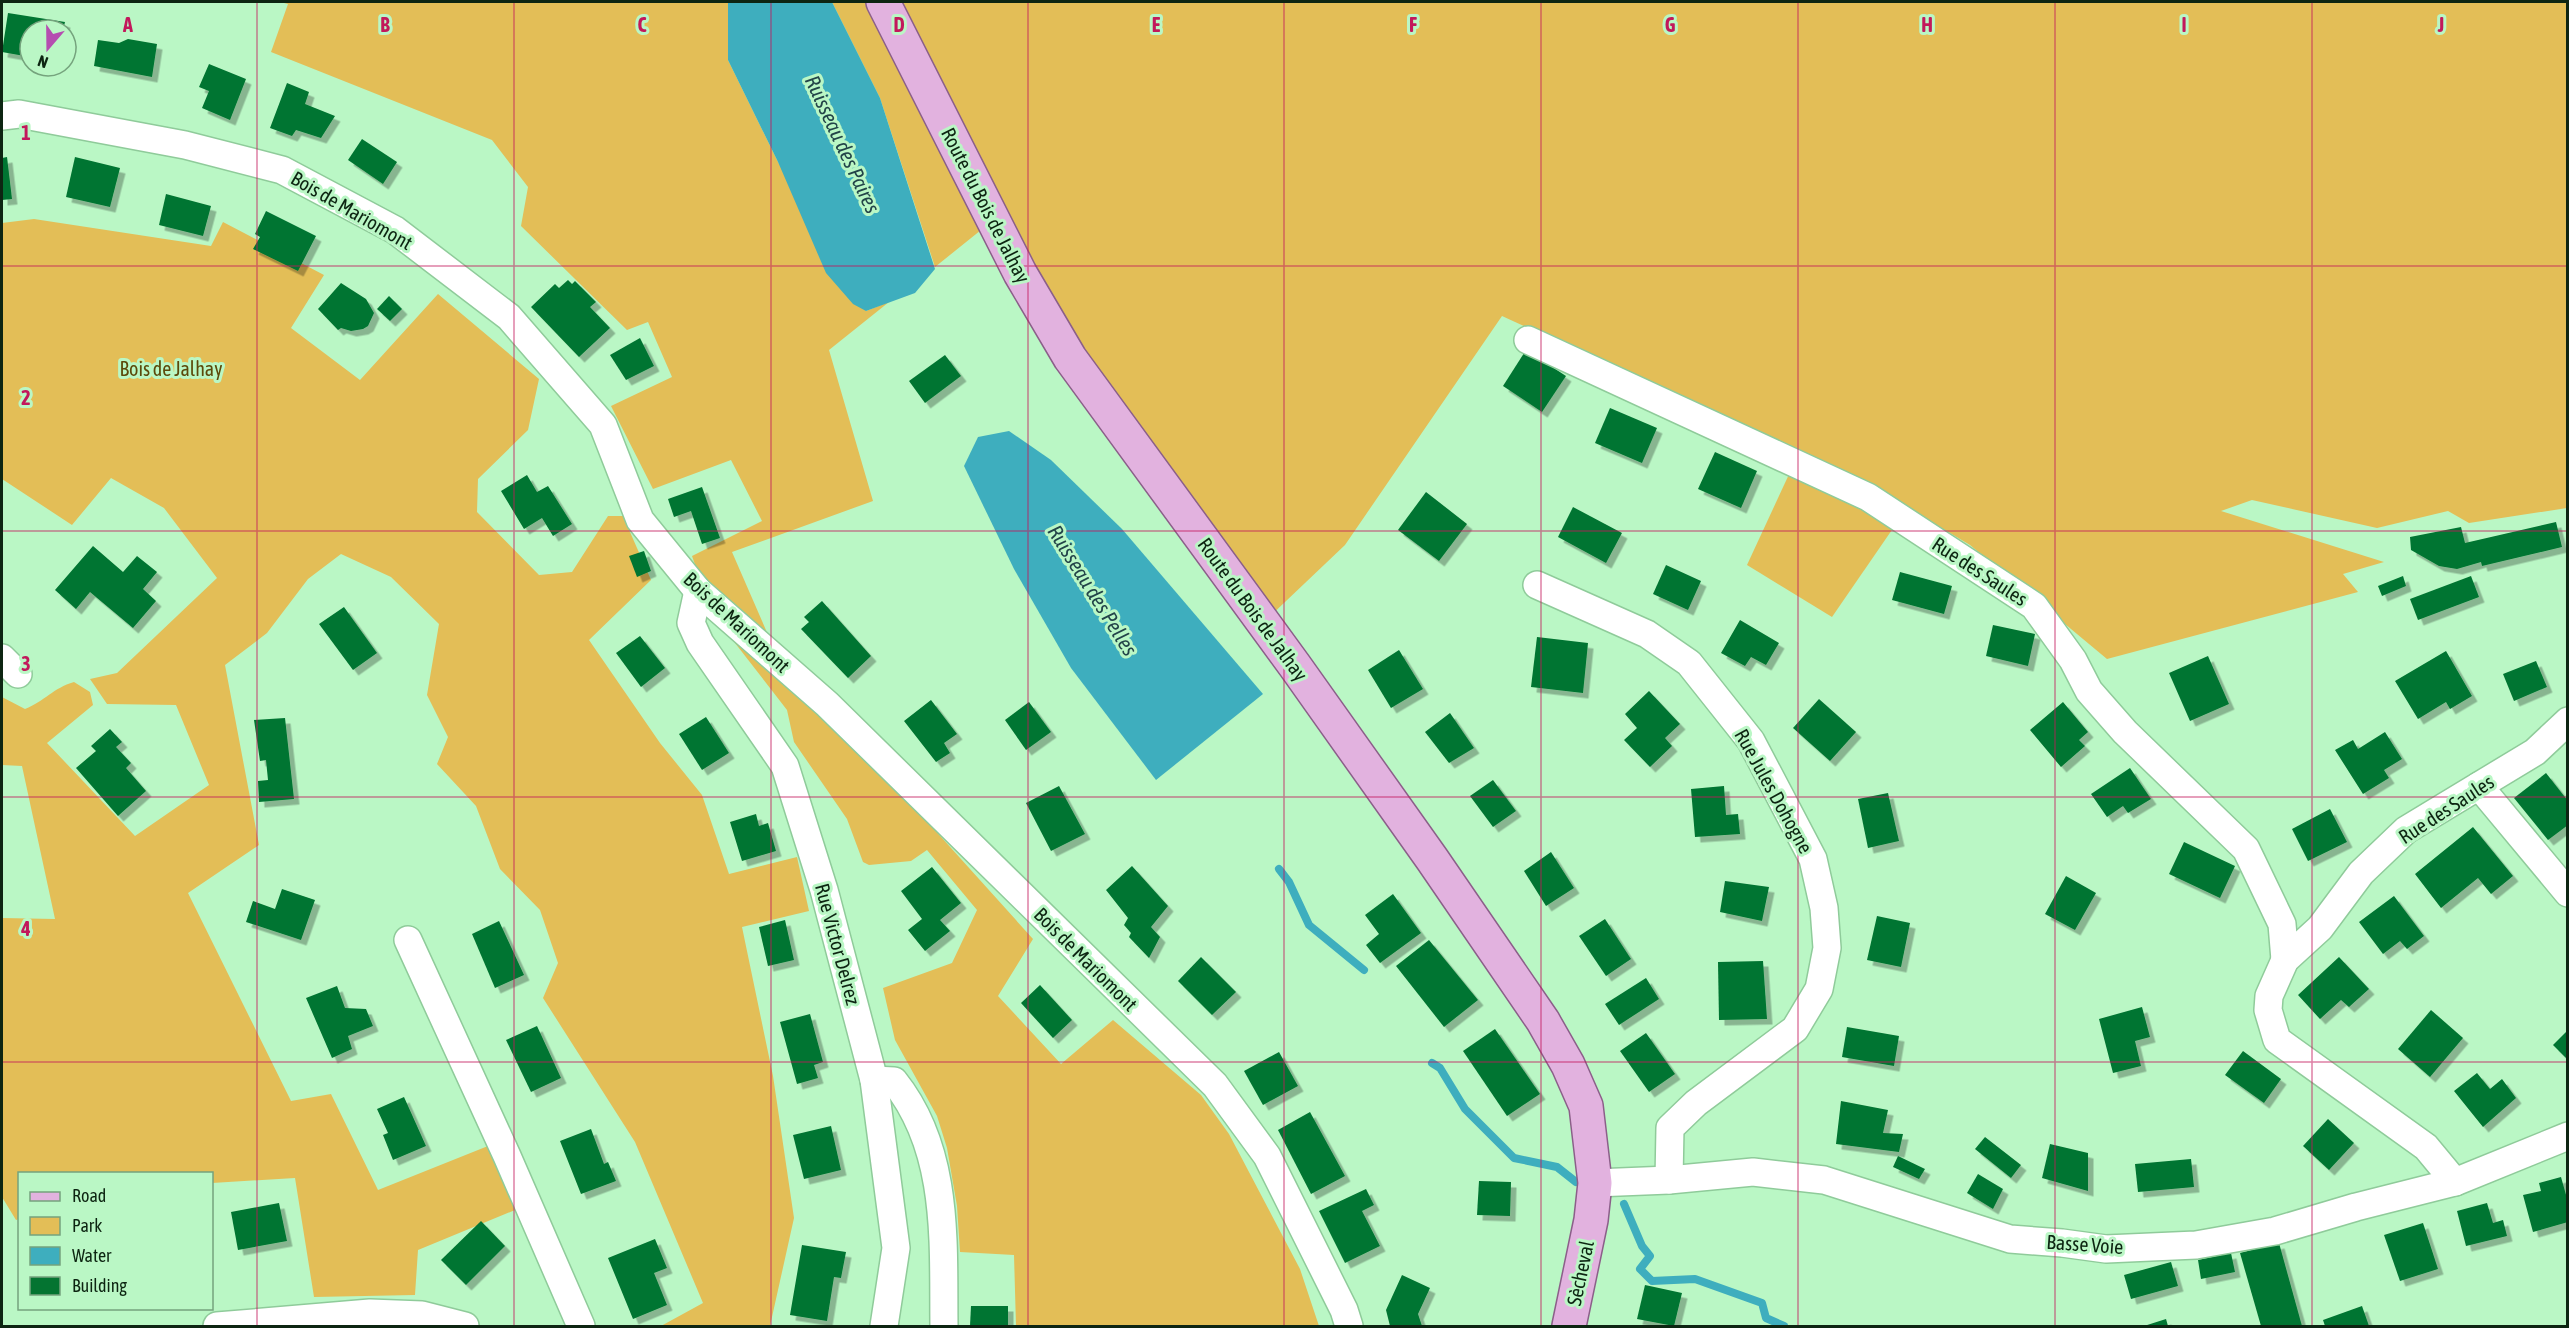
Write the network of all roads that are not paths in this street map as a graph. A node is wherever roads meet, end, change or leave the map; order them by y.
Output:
1 (883, 2) edge
2 (2, 116) edge
3 (1528, 340) dead end
4 (1537, 585) dead end
5 (698, 591) junction
6 (2568, 721) edge
7 (2480, 786) junction
8 (2568, 893) edge
9 (408, 940) dead end
10 (2285, 960) junction
11 (874, 1080) junction
12 (2568, 1136) edge
13 (1669, 1180) junction
14 (2454, 1182) junction
15 (1595, 1183) junction
16 (1591, 1220) joint
17 (217, 1326) edge
18 (465, 1326) edge
19 (581, 1326) edge
20 (884, 1326) edge
21 (944, 1326) edge
22 (1349, 1326) edge
23 (1569, 1326) edge

1 - 15 main road, Route du Bois de Jalhay
2 - 5 street, Bois de Mariomont
3 - 10 street, Rue des Saules
4 - 13 street, Rue Jules Dohogne
5 - 11 street, Rue Victor Delrez
5 - 22 street, Bois de Mariomont
6 - 7 street, Rue des Saules
7 - 8 street
7 - 10 street, Rue des Saules
9 - 19 street
10 - 14 street, Rue des Saules
11 - 20 street, Rue Victor Delrez
11 - 21 street
12 - 14 street, Basse Voie
13 - 14 street, Basse Voie
13 - 15 street, Basse Voie
15 - 16 main road, Route du Bois de Jalhay
16 - 23 main road, Sècheval
17 - 18 street

